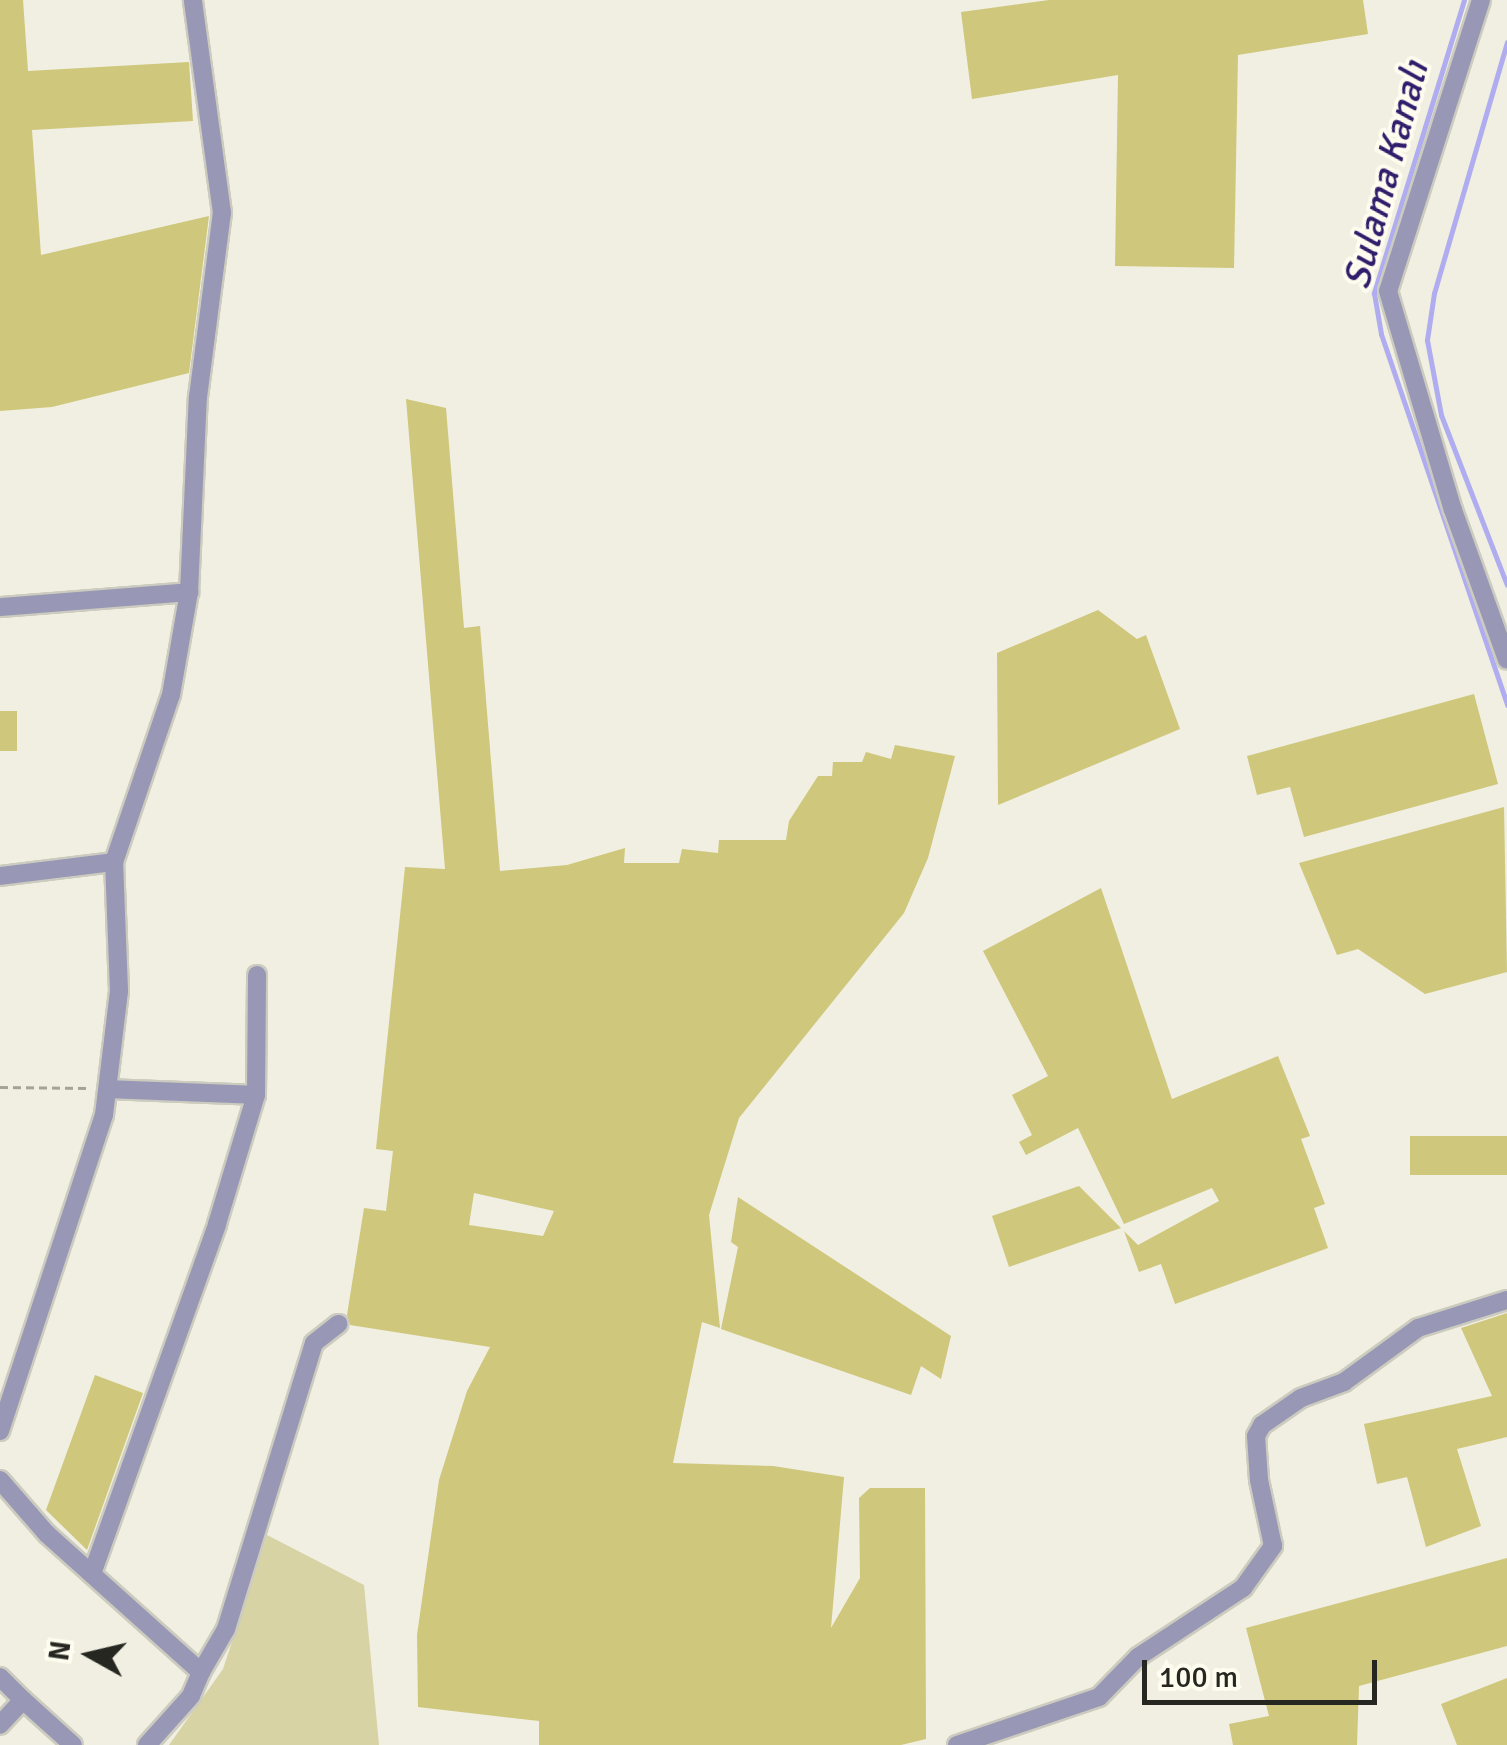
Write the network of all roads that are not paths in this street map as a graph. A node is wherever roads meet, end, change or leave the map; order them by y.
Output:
1 (193, 0) edge
2 (1480, 0) edge
3 (189, 592) junction
4 (0, 607) edge
5 (1507, 660) edge
6 (114, 862) junction
7 (0, 876) edge
8 (257, 976) dead end
9 (109, 1089) junction
10 (256, 1095) junction
11 (1507, 1300) edge
12 (338, 1324) dead end
13 (0, 1431) edge
14 (0, 1480) edge
15 (92, 1574) junction
16 (201, 1672) junction
17 (0, 1678) edge
18 (23, 1700) junction
19 (0, 1725) edge
20 (73, 1745) edge
21 (147, 1745) edge
22 (957, 1745) edge

1 - 3 street
2 - 5 street
3 - 4 street
3 - 6 street
6 - 7 street
6 - 9 street
8 - 10 street
9 - 10 street
9 - 13 street
10 - 15 street
11 - 22 street
12 - 16 street
14 - 15 street
15 - 16 street
16 - 21 street
17 - 18 street
18 - 19 street
18 - 20 street

